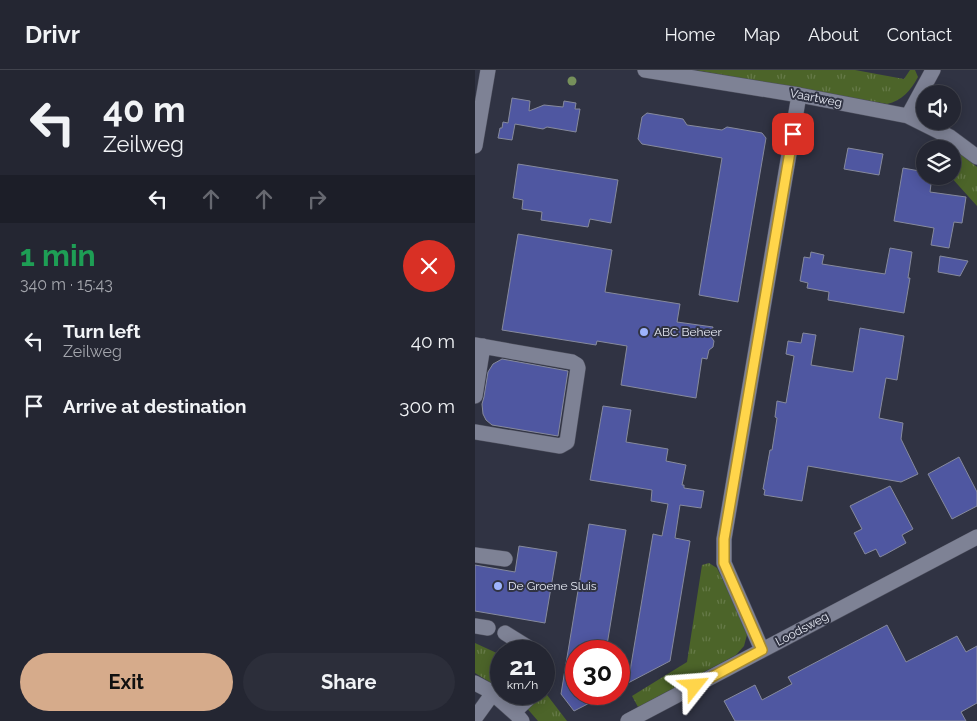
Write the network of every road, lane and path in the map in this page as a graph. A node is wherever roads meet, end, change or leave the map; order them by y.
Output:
1 (488, 70) edge
2 (645, 70) edge
3 (933, 70) edge
4 (799, 95) junction
5 (908, 116) junction
6 (475, 146) edge
7 (977, 157) edge
8 (479, 346) edge
9 (475, 396) edge
10 (475, 432) edge
11 (977, 537) edge
12 (475, 555) edge
13 (505, 559) dead end
14 (505, 633) dead end
15 (516, 640) edge
16 (762, 650) junction
17 (475, 683) edge
18 (490, 691) edge
19 (490, 697) edge
20 (506, 705) edge
21 (526, 705) edge
22 (518, 717) edge
23 (475, 718) edge
24 (628, 721) edge

1 - 6 street
2 - 4 street, Vaartweg
3 - 5 street
4 - 5 street, Vaartweg
4 - 16 street
5 - 7 street, Vaartweg
8 - 9 street
8 - 10 street
11 - 16 street, Loodsweg
12 - 13 street
14 - 15 street
16 - 24 street, Loodsweg
17 - 18 street
19 - 23 street
20 - 22 street
21 - 22 street

